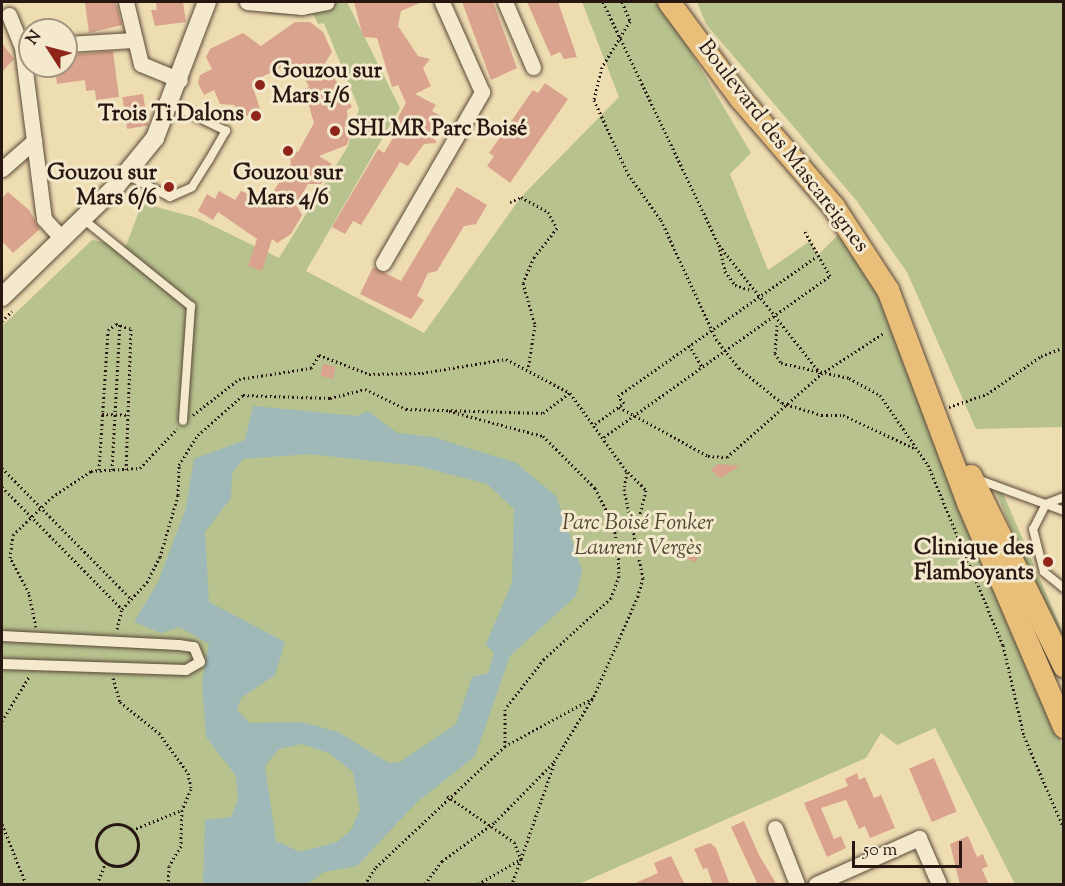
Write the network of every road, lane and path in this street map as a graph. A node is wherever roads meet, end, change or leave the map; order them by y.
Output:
1 (126, 2) edge
2 (207, 2) edge
3 (247, 2) edge
4 (327, 2) edge
5 (442, 2) edge
6 (505, 2) edge
7 (603, 2) edge
8 (622, 2) edge
9 (669, 2) edge
10 (680, 2) edge
11 (6, 13) edge
12 (692, 32) junction
13 (18, 33) edge
14 (134, 40) junction
15 (620, 41) junction
16 (78, 43) edge
17 (533, 67) dead end
18 (29, 78) edge
19 (180, 80) junction
20 (171, 104) junction
21 (34, 141) junction
22 (2, 169) edge
23 (127, 175) junction
24 (510, 202) dead end
25 (83, 219) junction
26 (804, 230) dead end
27 (62, 238) junction
28 (719, 245) junction
29 (817, 255) junction
30 (383, 263) dead end
31 (750, 290) junction
32 (2, 297) edge
33 (757, 298) junction
34 (772, 317) junction
35 (903, 321) junction
36 (120, 324) junction
37 (777, 325) junction
38 (711, 330) junction
39 (689, 345) junction
40 (1064, 347) edge
41 (725, 351) junction
42 (702, 367) junction
43 (528, 369) junction
44 (821, 374) junction
45 (570, 393) junction
46 (788, 405) junction
47 (619, 407) junction
48 (442, 410) junction
49 (937, 411) junction
50 (102, 414) junction
51 (115, 415) junction
52 (128, 415) junction
53 (632, 417) junction
54 (183, 421) junction
55 (595, 424) junction
56 (604, 437) junction
57 (916, 448) junction
58 (955, 460) junction
59 (2, 468) edge
60 (99, 470) junction
61 (112, 470) junction
62 (126, 470) junction
63 (627, 472) junction
64 (973, 478) junction
65 (2, 487) edge
66 (1064, 497) edge
67 (1046, 504) junction
68 (41, 507) junction
69 (1064, 511) edge
70 (32, 518) junction
71 (637, 528) junction
72 (1064, 588) edge
73 (131, 599) junction
74 (122, 609) junction
75 (2, 636) edge
76 (37, 637) junction
77 (114, 640) junction
78 (2, 664) edge
79 (34, 665) junction
80 (1064, 666) edge
81 (114, 669) junction
82 (593, 698) junction
83 (2, 721) edge
84 (1064, 727) edge
85 (505, 746) junction
86 (554, 762) junction
87 (447, 796) junction
88 (182, 810) junction
89 (2, 824) edge
90 (491, 825) junction
91 (775, 828) dead end
92 (1064, 829) edge
93 (132, 830) junction
94 (521, 859) junction
95 (105, 863) junction
96 (26, 885) edge
97 (97, 885) edge
98 (168, 885) edge
99 (365, 885) edge
100 (425, 885) edge
101 (478, 885) edge
102 (512, 885) edge
103 (797, 885) edge
104 (816, 885) edge
105 (939, 885) edge

1 - 14 street
2 - 19 street
3 - 4 street
5 - 30 street
6 - 17 street
7 - 15 path
8 - 15 path
9 - 12 main road, Boulevard des Mascareignes
10 - 12 main road, Boulevard des Mascareignes
11 - 13 street
12 - 35 main road, Boulevard des Mascareignes
14 - 16 street
14 - 19 street
15 - 28 path
15 - 38 path
18 - 21 street
19 - 20 street
20 - 23 street
20 - 23 lane
21 - 22 street
21 - 27 street
23 - 25 street
24 - 43 path
25 - 27 street
25 - 54 lane
26 - 29 path
27 - 32 street
28 - 31 path
28 - 31 path
29 - 33 path
29 - 34 path
31 - 33 path
33 - 34 path
33 - 38 path
34 - 37 path
34 - 41 path
35 - 44 path
35 - 49 main road, Boulevard des Mascareignes
36 - 50 path
36 - 51 path
36 - 52 path
37 - 44 path
37 - 44 path
38 - 39 path
38 - 41 path
39 - 42 path
39 - 47 path
40 - 49 path
41 - 42 path
41 - 46 path
42 - 53 path
43 - 45 path
43 - 54 path
44 - 46 path
44 - 57 path
45 - 48 path
45 - 55 path
46 - 53 path
46 - 57 path
47 - 53 path
47 - 55 path
48 - 73 path
48 - 85 path
49 - 58 main road, Boulevard des Mascareignes
50 - 51 path
50 - 60 path
51 - 52 path
51 - 61 path
52 - 62 path
53 - 56 path
54 - 62 path
55 - 56 path
56 - 63 path
57 - 92 path
58 - 64 main road
58 - 84 main road, Boulevard des Mascareignes
59 - 68 path
60 - 61 path
60 - 68 path
61 - 62 path
63 - 71 path
63 - 71 path
64 - 67 lane
64 - 80 main road
65 - 70 path
66 - 67 lane
67 - 69 lane
67 - 72 lane
68 - 70 path
68 - 73 path
70 - 74 path
70 - 76 path
71 - 82 path
73 - 74 path
74 - 77 path
75 - 76 street
76 - 77 street
77 - 81 street
78 - 79 street
79 - 81 street
79 - 83 path
81 - 88 path
82 - 85 path
82 - 86 path
85 - 87 path
86 - 90 path
86 - 94 path
87 - 90 path
87 - 99 path
88 - 93 path
88 - 98 path
89 - 96 path
90 - 94 path
90 - 100 path
91 - 103 street
93 - 95 path
93 - 95 path
94 - 101 path
94 - 102 path
95 - 97 path
104 - 105 street

